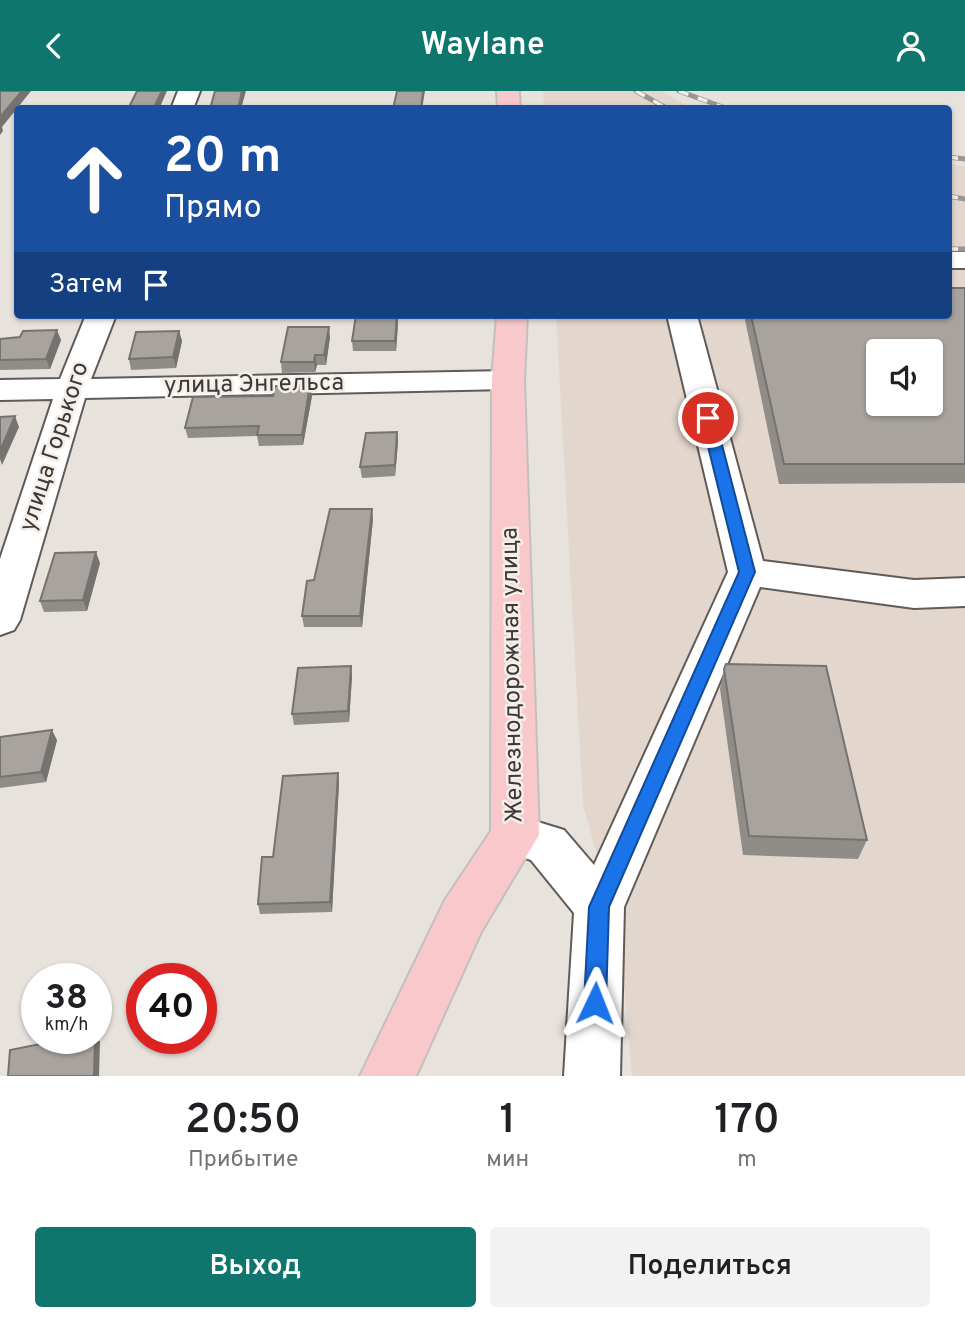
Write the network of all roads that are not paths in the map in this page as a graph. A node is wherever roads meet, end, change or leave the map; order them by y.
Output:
1 (99, 319) edge
2 (512, 319) edge
3 (683, 319) edge
4 (508, 380) junction
5 (72, 388) junction
6 (0, 390) edge
7 (747, 572) junction
8 (965, 592) edge
9 (0, 619) edge
10 (515, 835) junction
11 (599, 907) junction
12 (388, 1076) edge
13 (592, 1076) edge

1 - 5 street, улица Горького
2 - 4 main road, Железнодорожная улица
3 - 7 street
4 - 5 street, улица Энгельса
4 - 10 main road, Железнодорожная улица
5 - 6 street, улица Энгельса
5 - 9 street, улица Горького
7 - 8 street
7 - 11 street
10 - 11 street, Железнодорожная улица
10 - 12 main road
11 - 13 street

